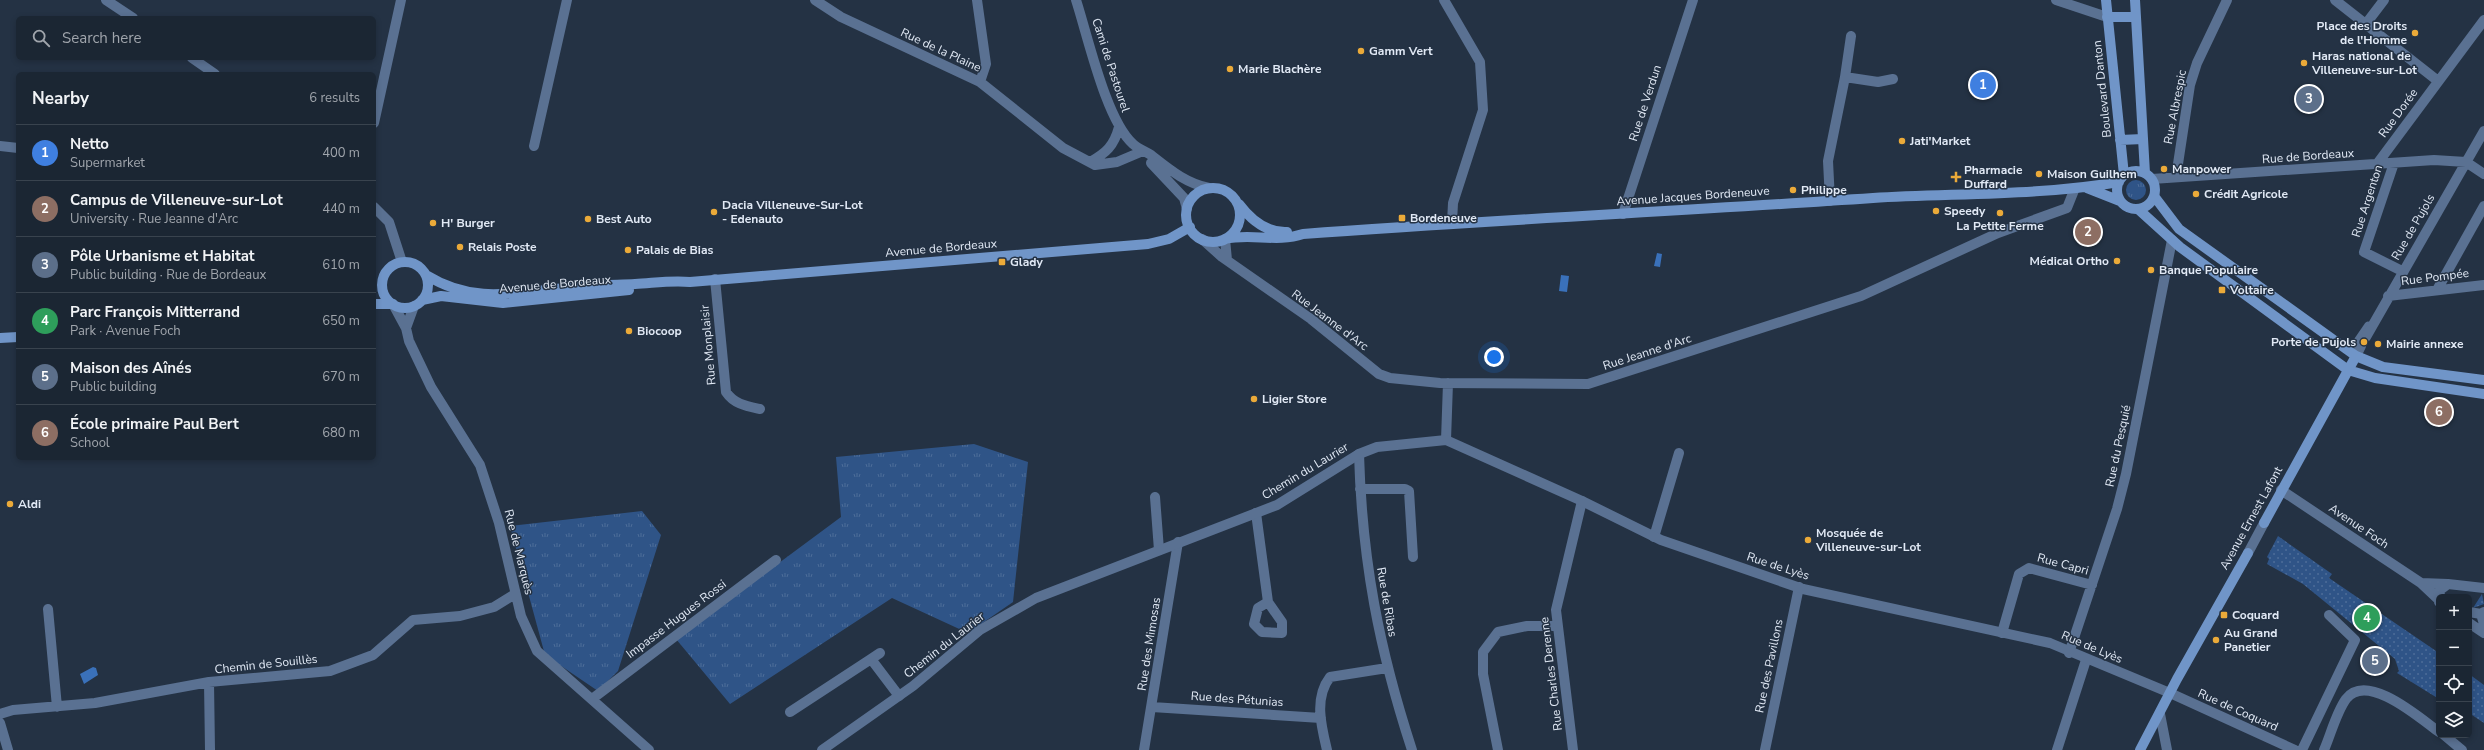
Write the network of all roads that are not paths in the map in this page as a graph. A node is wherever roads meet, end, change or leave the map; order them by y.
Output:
1 (106, 0) edge
2 (401, 0) edge
3 (567, 0) edge
4 (815, 0) edge
5 (977, 0) edge
6 (1076, 0) edge
7 (1444, 0) edge
8 (1693, 0) edge
9 (2056, 0) edge
10 (2106, 0) edge
11 (2134, 0) edge
12 (2227, 0) edge
13 (2335, 0) edge
14 (2384, 0) edge
15 (130, 16) edge
16 (2107, 17) junction
17 (2136, 17) junction
18 (2484, 20) edge
19 (2365, 25) junction
20 (1851, 36) dead end
21 (195, 60) edge
22 (212, 72) edge
23 (1845, 77) junction
24 (1893, 79) dead end
25 (2438, 81) junction
26 (980, 82) junction
27 (376, 114) edge
28 (1119, 127) junction
29 (2484, 132) edge
30 (2143, 139) junction
31 (2120, 140) junction
32 (0, 146) edge
33 (534, 146) dead end
34 (16, 148) edge
35 (1143, 151) junction
36 (1090, 162) junction
37 (2466, 162) junction
38 (2394, 163) junction
39 (2377, 164) junction
40 (2484, 174) edge
41 (2149, 176) junction
42 (2176, 177) junction
43 (2121, 178) junction
44 (1209, 188) junction
45 (2075, 188) junction
46 (2086, 188) junction
47 (2154, 196) junction
48 (1830, 201) junction
49 (2120, 201) junction
50 (1237, 202) junction
51 (2484, 206) edge
52 (1187, 208) junction
53 (376, 209) edge
54 (2138, 209) junction
55 (1623, 214) junction
56 (1452, 223) junction
57 (1190, 227) junction
58 (1302, 234) junction
59 (1202, 239) junction
60 (1225, 239) junction
61 (2172, 240) junction
62 (1227, 260) junction
63 (402, 262) junction
64 (2402, 271) junction
65 (426, 275) junction
66 (384, 277) junction
67 (715, 279) junction
68 (690, 282) junction
69 (2484, 284) edge
70 (587, 286) junction
71 (376, 288) edge
72 (2437, 290) junction
73 (2388, 296) junction
74 (536, 299) junction
75 (418, 303) junction
76 (376, 304) edge
77 (393, 304) junction
78 (406, 328) junction
79 (16, 337) edge
80 (0, 338) edge
81 (2361, 347) junction
82 (2348, 370) junction
83 (2484, 380) edge
84 (1448, 383) junction
85 (2484, 394) edge
86 (760, 409) dead end
87 (1446, 440) junction
88 (1679, 453) dead end
89 (1359, 454) junction
90 (1360, 489) junction
91 (2282, 490) junction
92 (1155, 497) dead end
93 (1582, 501) junction
94 (1256, 514) junction
95 (2264, 523) joint
96 (1654, 537) junction
97 (1178, 542) junction
98 (1159, 550) junction
99 (2248, 553) joint
100 (1413, 557) dead end
101 (776, 560) dead end
102 (2421, 583) junction
103 (2448, 584) junction
104 (2092, 585) junction
105 (1799, 587) junction
106 (2484, 588) edge
107 (515, 594) junction
108 (2439, 594) edge
109 (2436, 598) edge
110 (1268, 602) dead end
111 (48, 609) dead end
112 (2472, 612) edge
113 (2483, 613) edge
114 (2329, 615) dead end
115 (2484, 624) edge
116 (2472, 625) edge
117 (1558, 626) junction
118 (2002, 633) junction
119 (2484, 633) edge
120 (880, 653) dead end
121 (2069, 653) junction
122 (871, 659) junction
123 (2086, 660) junction
124 (1386, 668) junction
125 (209, 682) junction
126 (2170, 693) junction
127 (899, 696) junction
128 (592, 699) junction
129 (56, 707) junction
130 (1152, 707) junction
131 (790, 712) dead end
132 (0, 714) edge
133 (2160, 714) junction
134 (1321, 718) junction
135 (0, 723) edge
136 (2436, 730) edge
137 (2448, 738) edge
138 (8, 750) edge
139 (210, 750) edge
140 (649, 750) edge
141 (822, 750) edge
142 (1144, 750) edge
143 (1326, 750) edge
144 (1412, 750) edge
145 (1498, 750) edge
146 (1573, 750) edge
147 (1765, 750) edge
148 (2057, 750) edge
149 (2140, 750) edge
150 (2167, 750) edge
151 (2295, 750) edge
152 (2302, 750) edge
153 (2324, 750) edge
154 (2462, 750) edge

1 - 15 street
2 - 27 street
3 - 33 street
4 - 26 street, Rue de la Plaine
5 - 26 street
6 - 28 street, Cami de Pastourel
7 - 56 street
8 - 55 street, Rue de Verdun
9 - 16 street
10 - 16 main road, Boulevard Danton
11 - 17 main road
12 - 42 street, Rue Albrespic
13 - 19 street
14 - 19 street
16 - 17 main road
16 - 31 main road, Boulevard Danton
17 - 30 main road
18 - 25 street, Rue Dorée
19 - 25 street
20 - 23 street
21 - 22 street
23 - 24 street
23 - 48 street
25 - 39 street, Rue Dorée
26 - 36 street, Rue de la Plaine
28 - 35 street, Cami de Pastourel
28 - 36 street
29 - 37 street, Rue de Pujols
30 - 31 main road
30 - 41 main road
31 - 43 main road, Boulevard Danton
32 - 34 street
35 - 36 street, Rue de la Plaine
35 - 44 street, Cami de Pastourel
35 - 52 street, Cami de Pastourel
37 - 38 street, Rue de Bordeaux
37 - 40 street
37 - 64 street, Rue de Pujols
38 - 39 street, Rue de Bordeaux
38 - 64 street, Rue Argenton
39 - 42 street, Rue de Bordeaux
41 - 42 street, Rue de Bordeaux
41 - 43 main road
41 - 47 main road
43 - 46 main road
43 - 49 main road
44 - 50 main road
44 - 52 main road
45 - 46 main road, Avenue Jacques Bordeneuve
45 - 48 main road, Avenue Jacques Bordeneuve
45 - 84 street, Rue Jeanne d'Arc
46 - 49 main road
47 - 54 main road
47 - 81 main road
48 - 55 main road, Avenue Jacques Bordeneuve
49 - 54 main road
50 - 58 main road, Avenue Jacques Bordeneuve
50 - 60 main road
51 - 72 street
52 - 57 main road
53 - 63 street
54 - 61 main road
55 - 56 main road, Avenue Jacques Bordeneuve
56 - 58 main road, Avenue Jacques Bordeneuve
57 - 59 main road
57 - 67 main road, Avenue de Bordeaux
58 - 60 main road, Avenue Jacques Bordeneuve
59 - 60 main road
59 - 62 street, Rue Jeanne d'Arc
60 - 62 street
61 - 82 main road
61 - 104 street, Rue du Pesquié
62 - 84 street, Rue Jeanne d'Arc
63 - 65 main road
63 - 66 main road
64 - 73 street, Rue de Pujols
65 - 70 main road, Avenue de Bordeaux
65 - 75 main road
66 - 71 main road
66 - 77 main road
67 - 68 main road, Avenue de Bordeaux
67 - 86 street, Rue Monplaisir
68 - 70 main road, Avenue de Bordeaux
68 - 74 main road, Avenue de Bordeaux
69 - 72 street, Rue Pompée
70 - 74 main road
72 - 73 street, Rue Pompée
73 - 81 street, Rue de Pujols
74 - 75 main road, Avenue de Bordeaux
75 - 77 main road
75 - 78 street
76 - 77 main road
77 - 78 street, Rue de Marquès
78 - 107 street, Rue de Marquès
79 - 80 main road
81 - 82 main road, Avenue Ernest Lafont
81 - 83 main road
82 - 85 main road
82 - 91 main road, Avenue Ernest Lafont
84 - 87 street
87 - 89 street, Chemin du Laurier
87 - 93 street, Rue de Lyès
88 - 96 street
89 - 90 street, Rue de Ribas
89 - 94 street, Chemin du Laurier
90 - 100 street
90 - 124 street, Rue de Ribas
91 - 95 main road, Avenue Ernest Lafont
91 - 102 street, Avenue Foch
92 - 98 street
93 - 96 street, Rue de Lyès
93 - 117 street, Rue Charles Derenne
94 - 97 street, Chemin du Laurier
94 - 110 street
95 - 99 street, Avenue Ernest Lafont
96 - 105 street, Rue de Lyès
97 - 98 street, Chemin du Laurier
97 - 130 street, Rue des Mimosas
98 - 127 street, Chemin du Laurier
99 - 126 main road, Avenue Ernest Lafont
101 - 128 street, Impasse Hugues Rossi
102 - 103 street
102 - 109 street, Avenue Foch
103 - 106 street
103 - 108 street, Avenue Foch
104 - 118 street, Rue Capri
104 - 121 street, Rue du Pesquié
105 - 118 street, Rue de Lyès
105 - 147 street, Rue des Pavillons
107 - 125 street, Chemin de Souillès
107 - 128 street, Rue de Marquès
111 - 129 street
112 - 113 street
113 - 115 street
114 - 152 street
116 - 119 street
117 - 145 street
117 - 146 street, Rue Charles Derenne
118 - 121 street, Rue de Lyès
120 - 122 street
121 - 123 street, Rue de Lyès
122 - 127 street
122 - 131 street
123 - 126 street, Rue de Lyès
123 - 148 street
124 - 134 street
124 - 144 street, Rue de Ribas
125 - 129 street, Chemin de Souillès
125 - 139 street
126 - 133 main road, Avenue Ernest Lafont
126 - 151 street, Rue de Coquard
127 - 141 street, Chemin du Laurier
128 - 140 street, Rue de Marquès
129 - 132 street, Chemin de Souillès
130 - 134 street, Rue des Pétunias
130 - 142 street, Rue des Mimosas
133 - 149 main road, Avenue Ernest Lafont
133 - 150 street
134 - 143 street
135 - 138 street
136 - 153 street
137 - 154 street

